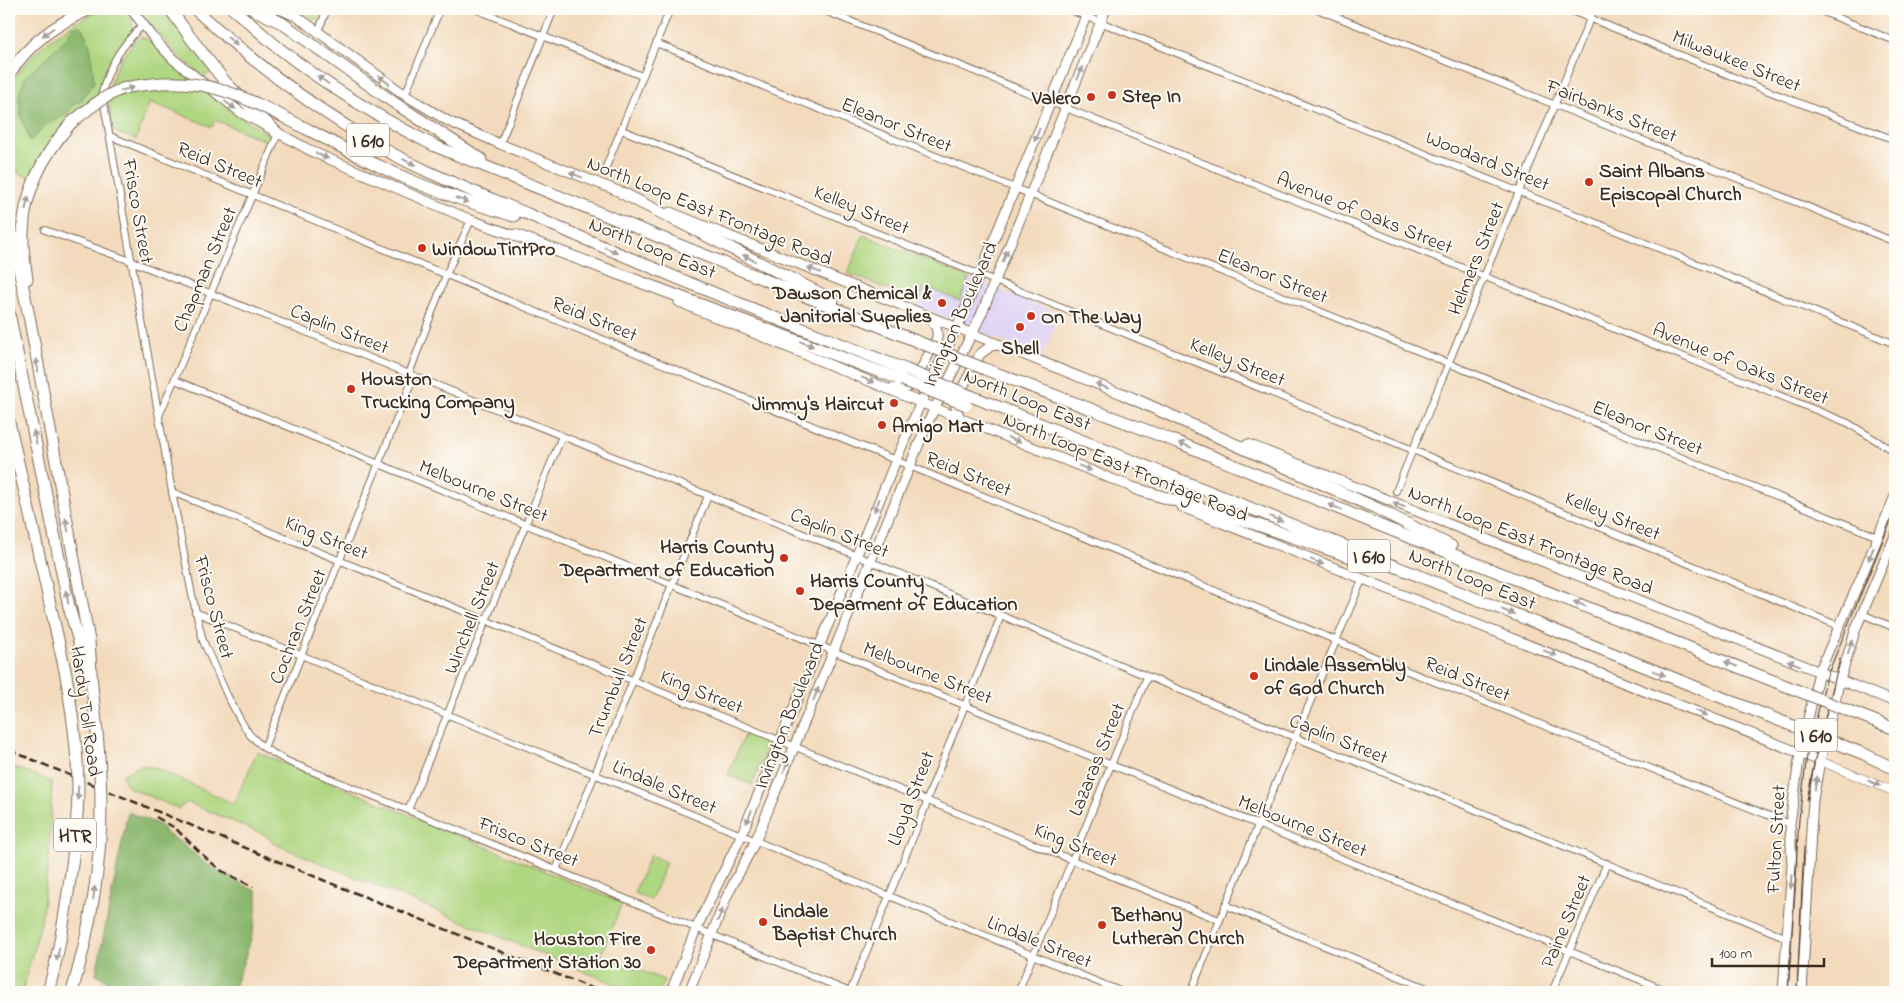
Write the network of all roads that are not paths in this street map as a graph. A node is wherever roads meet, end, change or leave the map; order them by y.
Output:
1 (90, 9) edge
2 (131, 9) edge
3 (170, 9) edge
4 (195, 9) edge
5 (233, 9) edge
6 (253, 9) edge
7 (282, 9) edge
8 (327, 9) edge
9 (440, 9) edge
10 (475, 9) edge
11 (554, 9) edge
12 (670, 9) edge
13 (820, 9) edge
14 (1068, 9) edge
15 (1106, 9) edge
16 (1317, 9) edge
17 (1567, 9) edge
18 (1594, 9) edge
19 (1816, 9) edge
20 (290, 11) edge
21 (1087, 12) edge
22 (1590, 18) junction
23 (1101, 22) junction
24 (143, 25) junction
25 (318, 32) junction
26 (543, 37) junction
27 (1895, 42) edge
28 (656, 43) junction
29 (9, 74) edge
30 (642, 76) junction
31 (405, 95) junction
32 (1050, 102) junction
33 (1555, 105) junction
34 (1066, 108) junction
35 (622, 130) junction
36 (278, 134) junction
37 (110, 136) junction
38 (1895, 140) edge
39 (500, 144) junction
40 (606, 167) dead end
41 (506, 175) junction
42 (1015, 189) junction
43 (1520, 191) junction
44 (622, 193) junction
45 (1030, 195) junction
46 (253, 196) junction
47 (471, 220) junction
48 (9, 221) edge
49 (45, 230) dead end
50 (566, 232) junction
51 (515, 235) junction
52 (1895, 242) edge
53 (131, 261) junction
54 (980, 274) junction
55 (446, 275) junction
56 (1484, 278) junction
57 (995, 280) junction
58 (211, 294) junction
59 (9, 314) edge
60 (925, 315) junction
61 (30, 321) junction
62 (956, 328) junction
63 (972, 333) junction
64 (902, 335) junction
65 (1895, 344) edge
66 (1001, 345) junction
67 (1449, 364) junction
68 (412, 375) junction
69 (905, 375) junction
70 (175, 380) junction
71 (888, 388) junction
72 (1123, 394) junction
73 (921, 402) junction
74 (935, 408) junction
75 (159, 417) junction
76 (960, 418) junction
77 (9, 422) edge
78 (10, 435) edge
79 (562, 436) junction
80 (1413, 450) junction
81 (1895, 452) edge
82 (896, 460) junction
83 (379, 465) junction
84 (910, 466) junction
85 (1136, 489) junction
86 (1396, 490) dead end
87 (172, 492) junction
88 (708, 496) junction
89 (1895, 496) edge
90 (526, 525) junction
91 (1895, 536) edge
92 (1878, 537) junction
93 (856, 556) junction
94 (341, 560) junction
95 (870, 562) junction
96 (1510, 576) junction
97 (1362, 580) junction
98 (672, 584) junction
99 (1480, 601) junction
100 (195, 612) junction
101 (1862, 614) junction
102 (1001, 616) junction
103 (488, 620) junction
104 (1839, 626) junction
105 (1895, 628) edge
106 (1336, 640) junction
107 (819, 644) junction
108 (833, 651) junction
109 (302, 656) junction
110 (1819, 672) junction
111 (1146, 677) junction
112 (632, 680) junction
113 (1840, 680) junction
114 (92, 687) junction
115 (1895, 702) edge
116 (964, 705) junction
117 (448, 715) junction
118 (1895, 729) edge
119 (1294, 737) junction
120 (780, 741) junction
121 (794, 747) junction
122 (264, 748) junction
123 (1800, 752) junction
124 (1820, 761) junction
125 (1112, 764) junction
126 (1895, 767) edge
127 (596, 775) junction
128 (1895, 792) edge
129 (927, 801) junction
130 (408, 810) junction
131 (1790, 824) junction
132 (1258, 825) junction
133 (741, 836) junction
134 (756, 842) junction
135 (1072, 860) junction
136 (1607, 863) junction
137 (556, 870) junction
138 (890, 897) junction
139 (1225, 905) junction
140 (1219, 920) junction
141 (696, 930) junction
142 (711, 936) junction
143 (1787, 938) junction
144 (1569, 952) junction
145 (1033, 956) junction
146 (684, 961) junction
147 (699, 967) junction
148 (48, 992) edge
149 (72, 992) edge
150 (671, 992) edge
151 (689, 992) edge
152 (850, 992) edge
153 (1018, 992) edge
154 (1122, 992) edge
155 (1191, 992) edge
156 (1436, 992) edge
157 (1552, 992) edge
158 (1670, 992) edge
159 (1783, 992) edge
160 (1802, 992) edge

1 -> 29 highway
2 - 24 main road, North Loop East Frontage Road
3 - 36 highway
4 -> 50 highway, North Loop East / I 610
41 -> 5 highway, North Loop East / I 610
6 - 41 highway
7 - 20 highway
8 - 25 street
9 - 31 street
10 - 26 street
11 - 26 street
12 - 28 street
13 - 32 street, Avenue of Oaks Street
14 - 21 street, Woodard Street
15 - 23 main road, Irvington Boulevard
16 - 33 street, Fairbanks Street
17 - 22 street, Milwaukee Street
18 - 22 street, Helmers Street
19 - 27 street
20 - 25 main road, North Loop East Frontage Road
21 - 23 street, Woodard Street
21 - 32 main road, Irvington Boulevard
22 - 33 street, Helmers Street
22 - 38 street, Milwaukee Street
34 -> 23 main road, Irvington Boulevard
23 - 43 street, Woodard Street
24 -> 36 main road, North Loop East Frontage Road
24 - 37 street, Frisco Street
31 -> 25 main road, North Loop East Frontage Road
26 - 30 street
26 - 39 street
28 - 30 street
28 - 42 street, Eleanor Street
30 - 35 street
31 - 39 main road, North Loop East Frontage Road
32 - 34 street, Avenue of Oaks Street
32 -> 42 main road, Irvington Boulevard
33 - 43 street, Helmers Street
33 - 52 street, Fairbanks Street
34 - 45 main road, Irvington Boulevard
34 - 56 street, Avenue of Oaks Street
35 - 40 street
35 - 54 street, Kelley Street
36 - 46 street, Chapman Street
36 -> 47 main road, North Loop East Frontage Road
37 - 46 street, Reid Street
37 - 53 street, Frisco Street
44 -> 39 main road, North Loop East Frontage Road
41 - 64 highway, North Loop East / I 610
42 - 45 street, Eleanor Street
42 - 54 main road, Irvington Boulevard
43 - 56 street, Helmers Street
43 - 65 street, Woodard Street
60 -> 44 main road, North Loop East Frontage Road
64 -> 44 highway
57 -> 45 main road, Irvington Boulevard
45 - 67 street, Eleanor Street
46 - 55 street, Reid Street
46 - 58 street, Chapman Street
47 - 51 main road, North Loop East Frontage Road
47 - 55 street, Cochran Street
48 - 61 highway
49 - 53 street, Caplin Street
61 -> 50 highway, bridge
50 -> 69 highway, North Loop East / I 610
51 -> 69 highway
51 -> 71 main road, North Loop East Frontage Road
53 - 58 street, Caplin Street
53 - 75 street, Frisco Street
54 - 57 street, Kelley Street
54 - 62 main road, Irvington Boulevard
55 - 68 street, Cochran Street
55 - 82 street, Reid Street
56 - 67 street, Helmers Street
56 - 81 street, Avenue of Oaks Street
57 - 63 main road, Irvington Boulevard
57 - 80 street, Kelley Street
58 - 68 street, Caplin Street
58 - 70 street, Chapman Street
114 -> 59 highway
60 - 62 main road, North Loop East Frontage Road
60 - 71 main road
114 -> 61 highway
62 - 63 main road, North Loop East Frontage Road
62 - 73 main road, Irvington Boulevard
63 - 66 main road, North Loop East Frontage Road
63 - 74 main road, Irvington Boulevard
96 -> 64 highway, North Loop East / I 610, bridge
72 -> 66 main road, North Loop East Frontage Road
66 - 76 main road
67 - 80 street, Helmers Street
67 - 92 street, Eleanor Street
68 - 79 street, Caplin Street
68 - 83 street, Cochran Street
69 -> 99 highway, North Loop East / I 610, bridge
70 - 75 street, Chapman Street
70 - 83 street, Melbourne Street
71 - 73 main road, North Loop East Frontage Road
72 - 96 highway
110 -> 72 main road, North Loop East Frontage Road
73 - 74 main road, North Loop East Frontage Road
73 - 82 main road, Irvington Boulevard
74 - 76 main road, North Loop East Frontage Road
74 - 84 main road, Irvington Boulevard
75 - 87 street, Frisco Street
76 -> 85 main road, North Loop East Frontage Road
77 - 78 highway, Hardy Toll Road
78 -> 148 highway, Hardy Toll Road / HTR, bridge
79 - 88 street, Caplin Street
79 - 90 street, Winchell Street
80 - 86 street, Helmers Street
80 - 104 street, Kelley Street
82 - 84 street, Reid Street
82 -> 93 main road, Irvington Boulevard
83 - 90 street, Melbourne Street
83 - 94 street, Cochran Street
84 - 95 main road, Irvington Boulevard
84 - 106 street, Reid Street
85 -> 97 main road, North Loop East Frontage Road
85 - 99 highway
87 - 94 street, King Street
87 - 100 street, Frisco Street
88 - 93 street, Caplin Street
88 - 98 street, Trumbull Street
89 - 92 main road, Fulton Street
90 - 98 street, Melbourne Street
90 - 103 street, Winchell Street
91 - 101 main road, Fulton Street
92 -> 104 main road, Fulton Street
93 - 95 street, Caplin Street
93 - 107 main road, Irvington Boulevard
94 - 103 street, King Street
94 - 109 street, Cochran Street
95 - 102 street, Caplin Street
95 - 108 main road, Irvington Boulevard
118 -> 96 highway, North Loop East / I 610, bridge
97 - 106 street
97 -> 123 main road, North Loop East Frontage Road
98 - 107 street, Melbourne Street
98 - 112 street, Trumbull Street
99 -> 126 highway, North Loop East / I 610, bridge
100 - 109 street, Lindale Street
100 - 122 street, Frisco Street
101 - 105 street
113 -> 101 main road, Fulton Street
102 - 111 street, Caplin Street
102 - 116 street, Lloyd Street
103 - 112 street, King Street
103 - 117 street, Winchell Street
104 - 110 main road, Fulton Street
106 - 119 street
106 - 131 street, Reid Street
107 - 108 street, Melbourne Street
107 - 120 main road, Irvington Boulevard
108 - 116 street, Melbourne Street
121 -> 108 main road, Irvington Boulevard
109 - 117 street, Lindale Street
109 - 122 street, Cochran Street
110 - 113 main road, North Loop East Frontage Road
110 - 123 main road, Fulton Street
111 - 119 street, Caplin Street
111 - 125 street, Lazaras Street
112 - 120 street, King Street
112 - 127 street, Trumbull Street
113 - 115 main road, North Loop East Frontage Road
113 - 124 main road, Fulton Street
149 -> 114 highway, Hardy Toll Road / HTR, bridge
116 - 125 street, Melbourne Street
116 - 129 street, Lloyd Street
117 - 127 street, Lindale Street
117 - 130 street, Winchell Street
119 - 132 street
119 - 136 street, Caplin Street
120 - 121 street, King Street
120 -> 133 main road, Irvington Boulevard
121 - 129 street, King Street
134 -> 121 main road, Irvington Boulevard
122 - 130 street, Frisco Street
123 - 124 main road, North Loop East Frontage Road
123 - 131 main road, Fulton Street
124 -> 128 street, North Loop East Frontage Road
160 -> 124 main road, Fulton Street
125 - 132 street, Melbourne Street
125 - 135 street, Lazaras Street
127 - 133 street, Lindale Street
127 - 137 street, Trumbull Street
129 - 135 street, King Street
129 - 138 street, Lloyd Street
130 - 137 street, Frisco Street
131 -> 143 main road, Fulton Street
132 - 139 street
132 - 144 street, Melbourne Street
133 - 134 street, Lindale Street
133 - 141 main road, Irvington Boulevard
134 - 138 street, Lindale Street
142 -> 134 main road, Irvington Boulevard
135 - 140 street, King Street
135 - 145 street, Lazaras Street
136 - 143 street, Caplin Street
136 - 144 street, Paine Street
137 - 141 street, Frisco Street
138 - 145 street, Lindale Street
138 - 152 street, Lloyd Street
139 - 140 street
139 - 156 street
140 - 155 street
141 - 142 street, Frisco Street
141 - 146 main road, Irvington Boulevard
142 - 147 main road, Irvington Boulevard
142 - 152 street, Frisco Street
143 - 159 main road, Fulton Street
144 - 157 street, Paine Street
144 - 158 street, Melbourne Street
145 - 153 street, Lazaras Street
145 - 154 street, Lindale Street
146 - 147 main road
146 - 150 main road, Irvington Boulevard
147 - 151 main road, Irvington Boulevard

